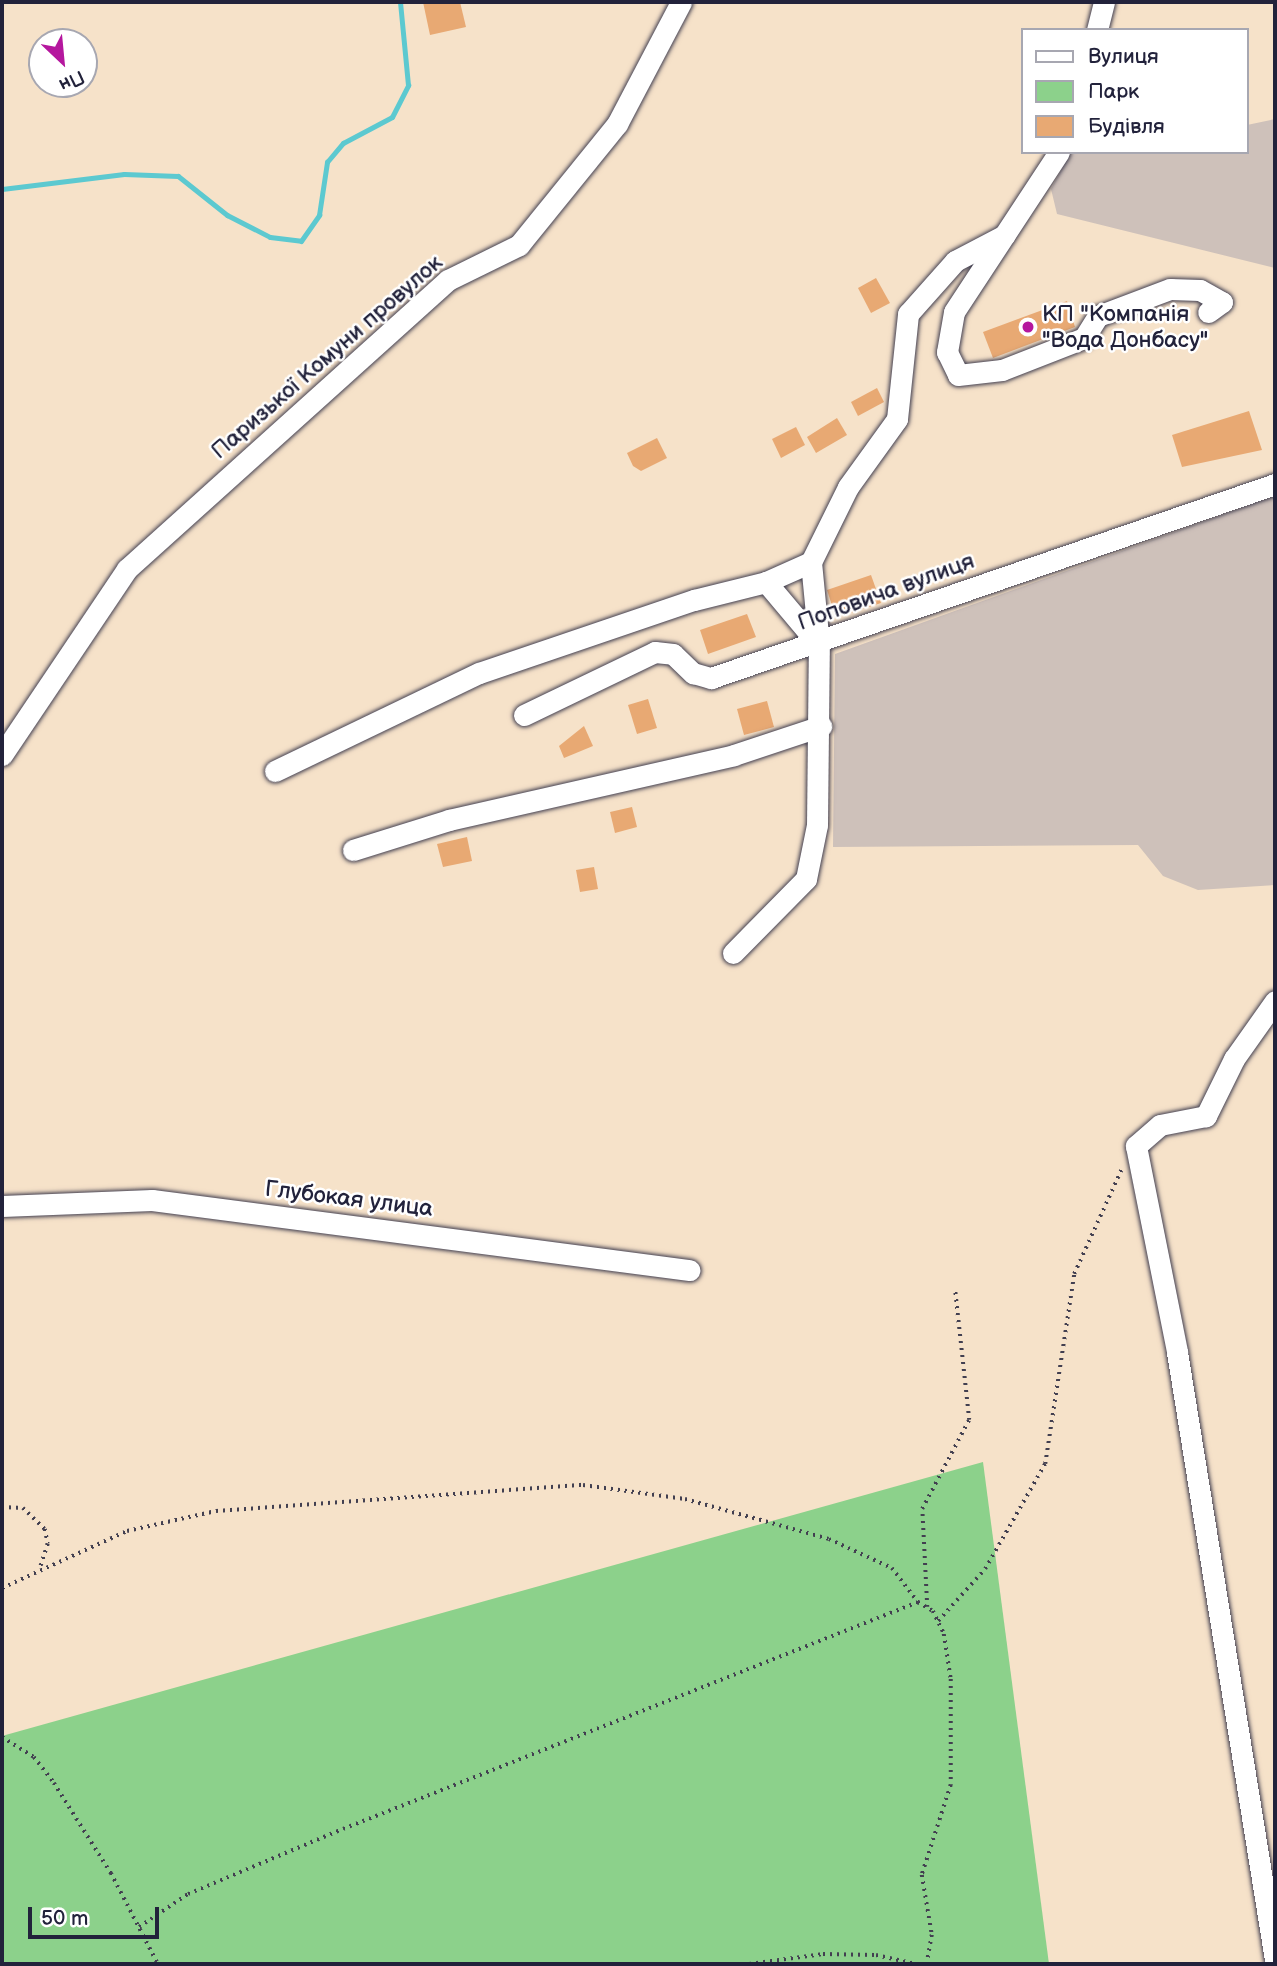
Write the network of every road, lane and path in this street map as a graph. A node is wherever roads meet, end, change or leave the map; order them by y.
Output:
1 (681, 2) edge
2 (1104, 2) edge
3 (1098, 28) edge
4 (1058, 154) edge
5 (1006, 235) junction
6 (1208, 312) dead end
7 (1275, 484) edge
8 (811, 562) junction
9 (766, 582) junction
10 (819, 645) junction
11 (524, 715) dead end
12 (821, 726) junction
13 (2, 755) edge
14 (275, 771) dead end
15 (353, 850) dead end
16 (733, 953) dead end
17 (1275, 1001) edge
18 (1136, 1146) junction
19 (2, 1206) edge
20 (689, 1270) dead end
21 (955, 1293) dead end
22 (2, 1507) edge
23 (39, 1571) junction
24 (2, 1588) edge
25 (918, 1602) junction
26 (928, 1608) junction
27 (938, 1621) junction
28 (2, 1737) edge
29 (1275, 1825) edge
30 (1255, 1833) junction
31 (139, 1927) junction
32 (1275, 1959) edge
33 (158, 1964) edge
34 (750, 1964) edge
35 (916, 1964) edge
36 (927, 1964) edge

1 - 13 street, Паризької Комуни провулок
2 - 3 street
4 - 5 street
5 - 6 street
5 - 8 street
7 - 10 street, Поповича вулиця
8 - 9 street
8 - 10 street
9 - 10 street
9 - 14 street
10 - 11 street, Поповича вулиця
10 - 12 street
12 - 15 street
12 - 16 street
17 - 18 street
18 - 27 path
18 - 30 street
19 - 20 street, Глубокая улица
21 - 26 path
22 - 23 path
23 - 24 path
23 - 25 path
25 - 26 path
25 - 31 path
26 - 27 path
27 - 36 path
28 - 31 path
29 - 30 street
30 - 32 street
31 - 33 path
34 - 35 path

